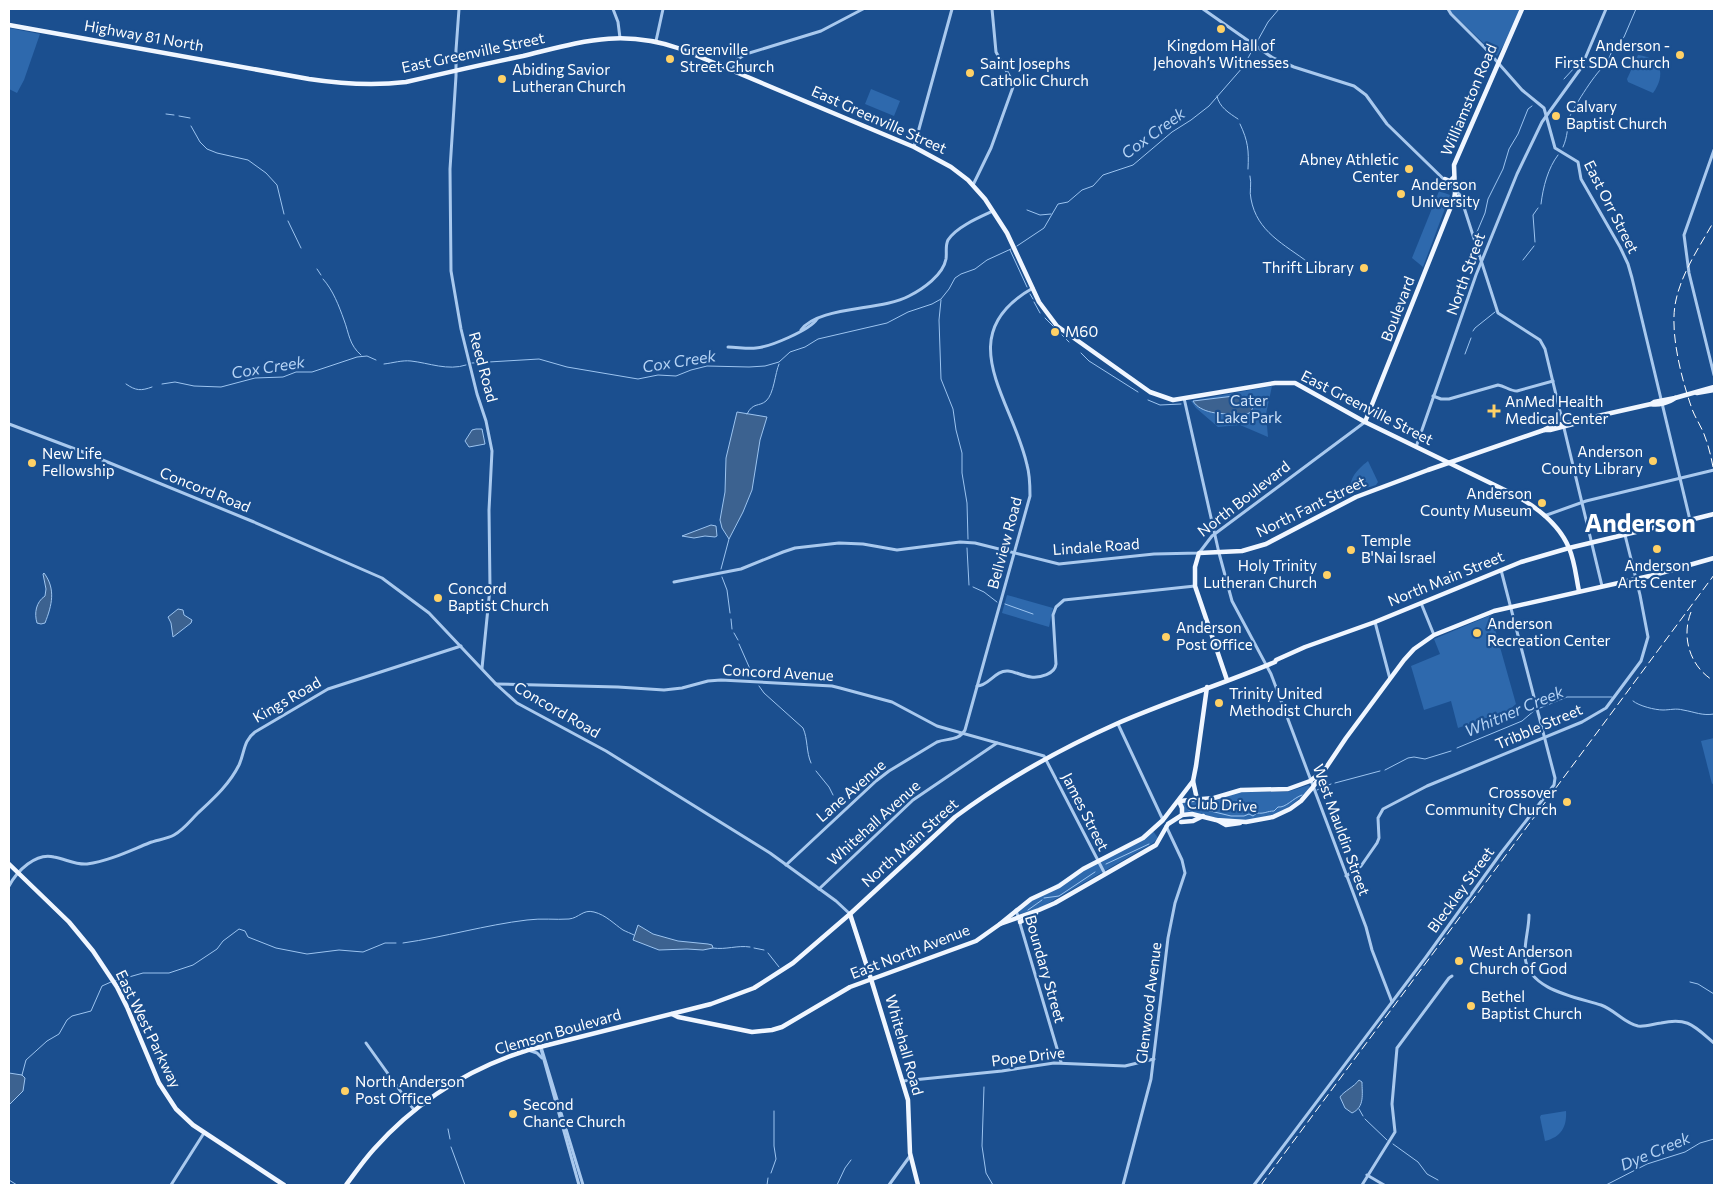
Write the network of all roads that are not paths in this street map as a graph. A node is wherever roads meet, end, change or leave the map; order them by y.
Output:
1 (459, 9) edge
2 (613, 9) edge
3 (663, 9) edge
4 (862, 9) edge
5 (952, 9) edge
6 (992, 9) edge
7 (1203, 9) edge
8 (1448, 9) edge
9 (1522, 9) edge
10 (1606, 9) edge
11 (9, 25) edge
12 (620, 38) junction
13 (656, 41) junction
14 (1498, 62) junction
15 (732, 70) junction
16 (456, 71) junction
17 (275, 73) joint
18 (1547, 115) junction
19 (914, 147) junction
20 (1714, 150) edge
21 (1454, 175) junction
22 (1445, 179) junction
23 (973, 185) junction
24 (1455, 189) junction
25 (1462, 198) junction
26 (1453, 201) junction
27 (994, 211) junction
28 (1481, 262) junction
29 (1033, 288) junction
30 (728, 347) dead end
31 (1714, 375) edge
32 (1552, 381) junction
33 (1714, 389) edge
34 (1433, 396) junction
35 (1184, 398) junction
36 (1661, 402) junction
37 (1365, 422) junction
38 (9, 424) edge
39 (1563, 425) junction
40 (1416, 447) junction
41 (1448, 463) junction
42 (1714, 470) edge
43 (1680, 478) junction
44 (1582, 502) junction
45 (1714, 515) edge
46 (1544, 516) junction
47 (1690, 520) junction
48 (1627, 534) junction
49 (1215, 535) junction
50 (1592, 543) junction
51 (1569, 548) junction
52 (1015, 553) junction
53 (1198, 553) junction
54 (1219, 553) junction
55 (1714, 558) edge
56 (1501, 570) junction
57 (1636, 579) junction
58 (674, 582) dead end
59 (1195, 586) junction
60 (1602, 586) junction
61 (1579, 591) junction
62 (1421, 603) junction
63 (1510, 606) junction
64 (1375, 622) junction
65 (1434, 634) junction
66 (461, 646) junction
67 (1267, 664) junction
68 (482, 668) junction
69 (1227, 680) junction
70 (1390, 680) junction
71 (496, 684) junction
72 (978, 686) junction
73 (1207, 687) junction
74 (1118, 724) junction
75 (964, 733) junction
76 (1544, 738) junction
77 (998, 743) junction
78 (1047, 760) junction
79 (1326, 766) junction
80 (1192, 781) junction
81 (1310, 781) junction
82 (1313, 787) junction
83 (1196, 799) junction
84 (1179, 801) junction
85 (1180, 816) junction
86 (1203, 816) junction
87 (1163, 820) junction
88 (1181, 822) dead end
89 (1166, 826) junction
90 (1155, 828) junction
91 (1161, 837) junction
92 (1098, 861) junction
93 (9, 864) edge
94 (786, 865) junction
95 (18, 874) junction
96 (1105, 874) junction
97 (1346, 876) junction
98 (9, 886) edge
99 (818, 889) junction
100 (1016, 910) junction
101 (850, 914) junction
102 (1529, 915) dead end
103 (1020, 919) junction
104 (1000, 924) junction
105 (1452, 976) dead end
106 (872, 979) junction
107 (1392, 1002) junction
108 (672, 1014) junction
109 (366, 1043) dead end
110 (1714, 1043) edge
111 (548, 1045) junction
112 (541, 1046) junction
113 (528, 1050) junction
114 (544, 1056) junction
115 (1154, 1059) junction
116 (1061, 1062) junction
117 (903, 1082) junction
118 (414, 1110) junction
119 (204, 1133) junction
120 (910, 1155) junction
121 (1367, 1175) junction
122 (171, 1185) edge
123 (284, 1185) edge
124 (346, 1185) edge
125 (581, 1185) edge
126 (889, 1185) edge
127 (918, 1185) edge
128 (1123, 1185) edge
129 (1254, 1185) edge
130 (1362, 1185) edge
131 (1384, 1185) edge

1 - 16 street, Reed Road
2 - 12 street
3 - 13 street
4 - 15 street
5 - 19 street
6 - 23 street
7 - 22 street
8 - 14 street, East Orr Street
9 - 14 main road, Williamston Road
10 - 18 street, North Street
11 - 17 main road, Highway 81 North
12 - 13 main road, East Greenville Street
12 - 16 main road, East Greenville Street
13 - 15 main road, East Greenville Street
14 - 18 street, East Orr Street
14 - 21 main road, Williamston Road
15 - 19 main road, East Greenville Street
16 - 17 main road, East Greenville Street
16 - 68 street, Reed Road
18 - 28 street, North Street
18 - 36 street, East Orr Street
19 - 23 main road, East Greenville Street
20 - 31 street
21 - 22 main road
21 - 24 main road, Williamston Road
22 - 24 street
23 - 27 main road, East Greenville Street
24 - 25 street
24 - 26 main road, Williamston Road
25 - 26 main road
25 - 28 street
26 - 37 main road, Boulevard
27 - 29 main road, East Greenville Street
27 - 30 street
28 - 32 street
28 - 34 street, North Street
29 - 35 main road, East Greenville Street
29 - 52 street, Bellview Road
32 - 34 street
32 - 39 street
33 - 36 main road, North Fant Street
34 - 40 street, North Street
35 - 37 main road, East Greenville Street
35 - 49 street, West Mauldin Street
36 - 39 main road, North Fant Street
36 - 43 street, East Orr Street
37 - 40 main road, East Greenville Street
37 - 49 street, North Boulevard
38 - 66 street, Concord Road
39 - 41 main road, North Fant Street
39 - 44 street
40 - 41 main road, East Greenville Street
41 - 46 main road, East Greenville Street
41 - 54 main road, North Fant Street
42 - 43 street
43 - 44 street
43 - 47 street, East Orr Street
44 - 46 street
44 - 50 street
45 - 47 main road, North Main Street
46 - 51 main road, East Greenville Street
47 - 48 main road, North Main Street
48 - 50 main road, North Main Street
48 - 57 street, Tribble Street
49 - 53 street, North Boulevard
49 - 54 street, West Mauldin Street
50 - 51 main road, North Main Street
50 - 60 street
51 - 56 main road, North Main Street
51 - 61 main road
52 - 53 street, Lindale Road
52 - 58 street, Lindale Road
52 - 72 street, Bellview Road
53 - 54 main road, North Fant Street
53 - 59 main road, North Boulevard
54 - 67 street, West Mauldin Street
55 - 57 main road
56 - 62 main road, North Main Street
56 - 63 street, Bleckley Street
57 - 60 main road
57 - 76 street, Tribble Street
59 - 69 main road, North Boulevard
59 - 72 street
60 - 61 main road
61 - 63 main road
62 - 64 main road, North Main Street
62 - 65 street
63 - 65 main road
63 - 76 street, Bleckley Street
64 - 67 main road, North Main Street
64 - 70 street
65 - 70 main road
66 - 68 street, Concord Road
66 - 95 street, Kings Road
67 - 69 main road, North Main Street
67 - 81 street, West Mauldin Street
68 - 71 street, Concord Road
69 - 73 main road, North Main Street
70 - 79 main road
71 - 75 street, Concord Avenue
71 - 94 street, Concord Road
72 - 75 street, Bellview Road
73 - 74 main road, North Main Street
73 - 80 main road
74 - 78 main road, North Main Street
74 - 87 street
75 - 77 street, Concord Avenue
75 - 94 street, Lane Avenue
76 - 97 street, Tribble Street
76 - 107 street, Bleckley Street
77 - 78 street, Concord Avenue
77 - 99 street, Whitehall Avenue
78 - 92 street, James Street
78 - 101 main road, North Main Street
79 - 81 main road
79 - 82 main road, Club Drive
80 - 83 main road
80 - 84 main road, East North Avenue
81 - 82 street, West Mauldin Street
81 - 83 main road
82 - 86 main road, Club Drive
82 - 97 street, West Mauldin Street
83 - 84 main road
84 - 85 main road
84 - 87 main road, East North Avenue
85 - 86 main road, Club Drive
85 - 89 main road
86 - 88 main road
87 - 90 main road, East North Avenue
89 - 91 main road
89 - 115 street, Glenwood Avenue
90 - 91 main road
90 - 92 main road, East North Avenue
91 - 96 main road
92 - 96 street, James Street
92 - 100 main road, East North Avenue
93 - 95 main road, East West Parkway
94 - 99 street, Concord Road
95 - 98 street, Kings Road
95 - 119 main road, East West Parkway
96 - 103 main road
97 - 107 street, West Mauldin Street
99 - 101 street, Concord Road
100 - 103 street, Boundary Street
100 - 104 main road, East North Avenue
101 - 106 main road, Whitehall Road
101 - 108 main road, North Main Street
102 - 110 street
103 - 104 main road
103 - 116 street, Boundary Street
104 - 106 main road, East North Avenue
105 - 121 street
106 - 108 main road, East North Avenue
106 - 117 main road, Whitehall Road
107 - 129 street, Bleckley Street
108 - 111 main road, Clemson Boulevard
109 - 118 street
111 - 112 main road, Clemson Boulevard
111 - 114 street
112 - 113 main road, Clemson Boulevard
112 - 114 street
113 - 114 street
113 - 118 main road, Clemson Boulevard
114 - 125 street
115 - 116 street, Pope Drive
115 - 128 street, Glenwood Avenue
116 - 117 street, Pope Drive
117 - 120 main road, Whitehall Road
118 - 124 main road, Clemson Boulevard
119 - 122 street
119 - 123 main road, East West Parkway
120 - 126 street
120 - 127 main road, Whitehall Road
121 - 130 street
121 - 131 street

